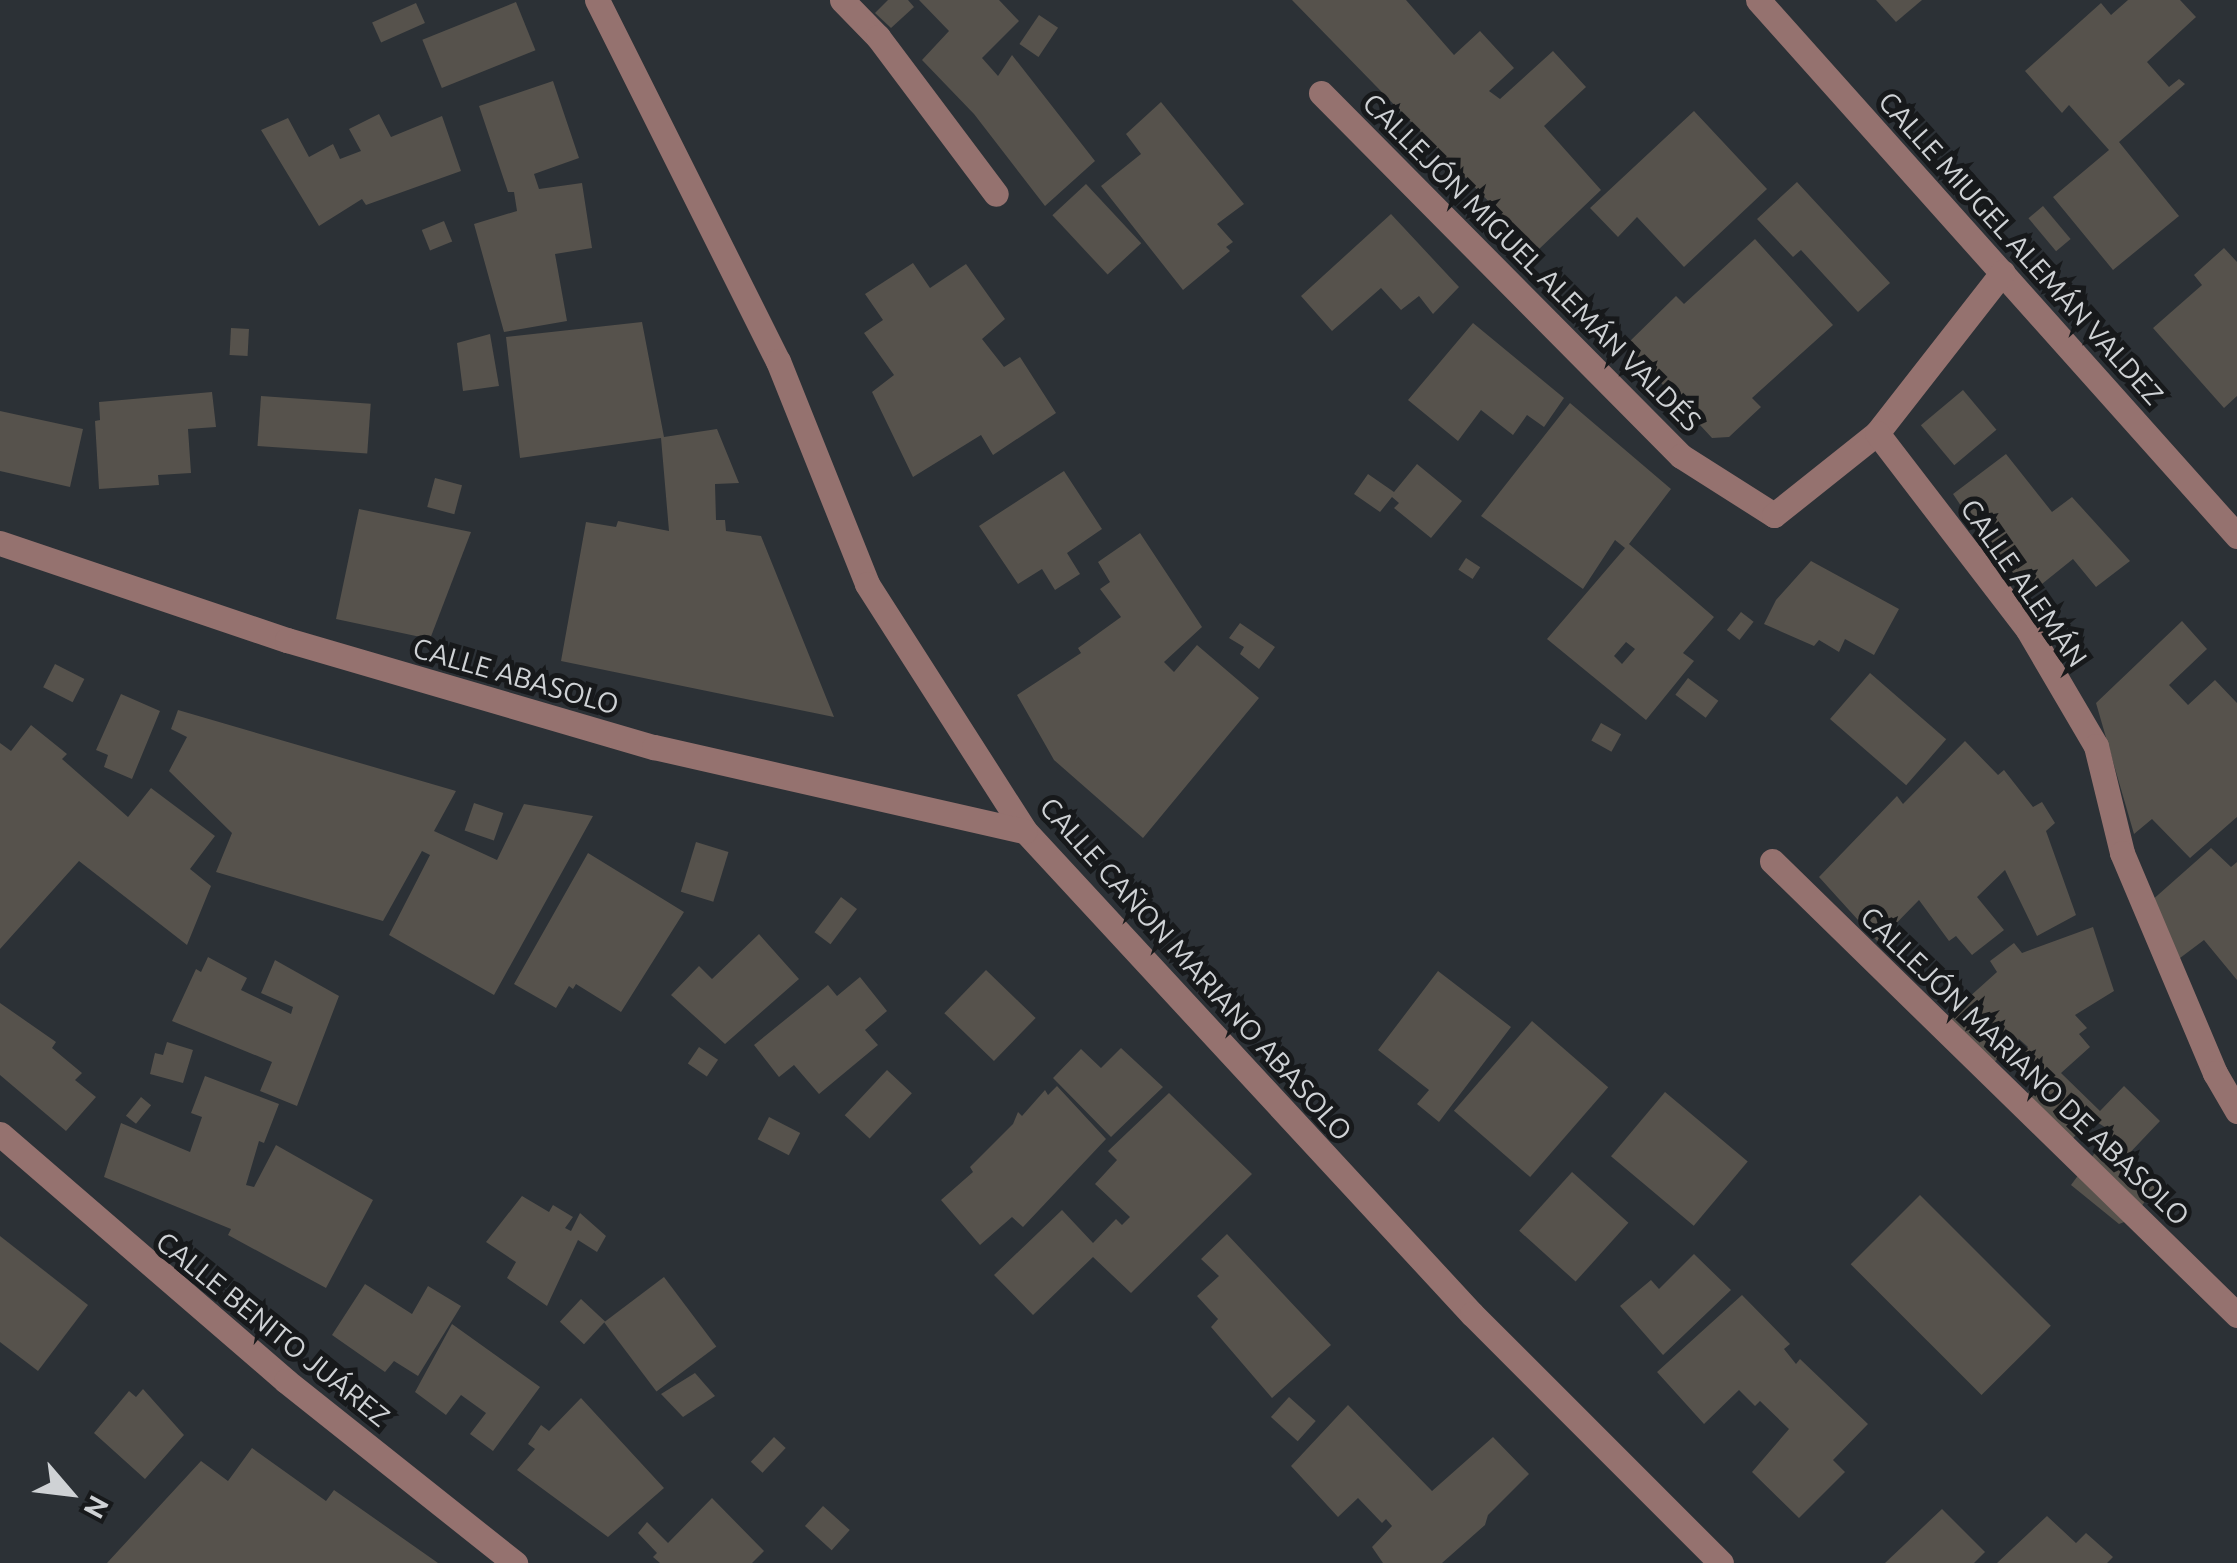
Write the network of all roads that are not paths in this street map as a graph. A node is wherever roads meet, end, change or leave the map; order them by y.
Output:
1 (597, 0) edge
2 (842, 0) edge
3 (1758, 0) edge
4 (1321, 93) dead end
5 (996, 194) dead end
6 (2004, 272) junction
7 (1877, 433) junction
8 (2237, 536) edge
9 (0, 543) edge
10 (1025, 831) junction
11 (1772, 861) dead end
12 (2237, 1111) edge
13 (0, 1134) edge
14 (2237, 1315) edge
15 (515, 1563) edge
16 (1721, 1563) edge

1 - 10 street, CALLE CAÑON MARIANO ABASOLO
2 - 5 street
3 - 6 street, CALLE MIUGEL ALEMÁN VALDEZ
4 - 7 street, CALLEJÓN MIGUEL ALEMÁN VALDÉS
6 - 7 street, CALLEJÓN MIGUEL ALEMÁN VALDÉS
6 - 8 street, CALLE MIUGEL ALEMÁN VALDEZ
7 - 12 street, CALLE ALEMÁN
9 - 10 street, CALLE ABASOLO
10 - 16 street, CALLE CAÑON MARIANO ABASOLO
11 - 14 street, CALLEJÓN MARIANO DE ABASOLO
13 - 15 street, CALLE BENITO JUÁREZ

